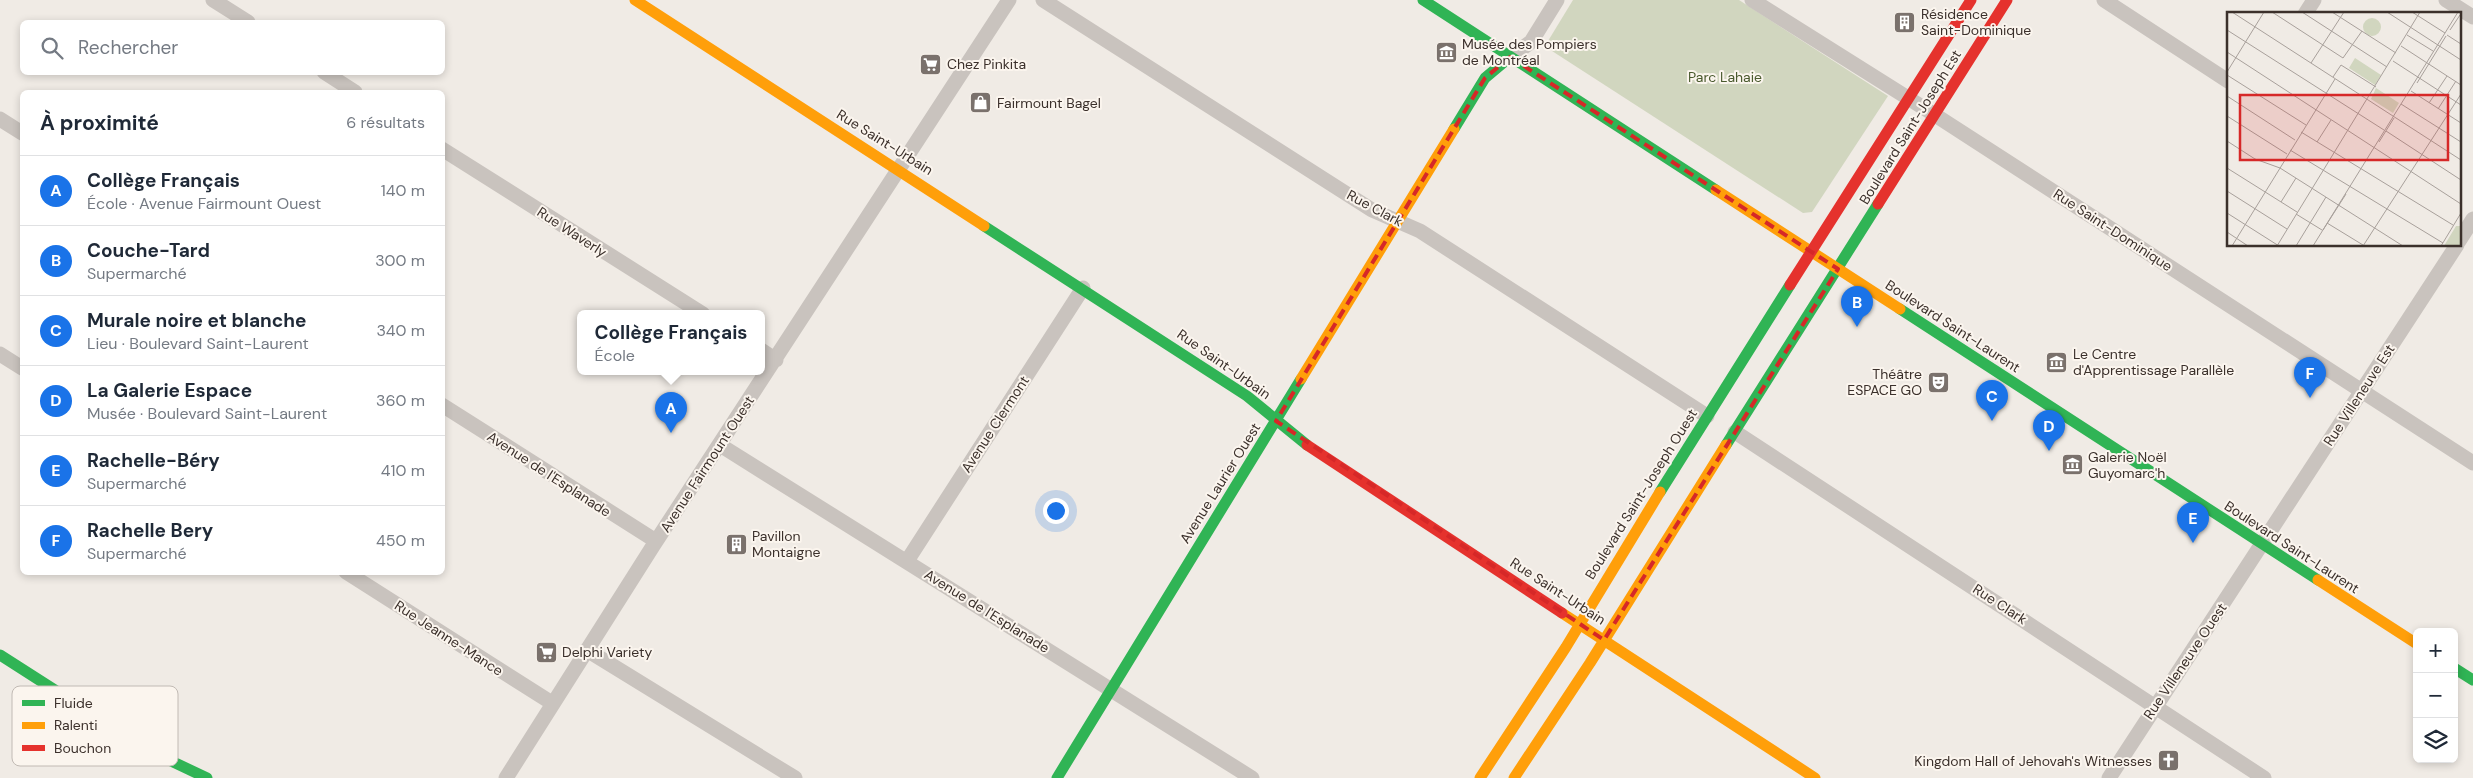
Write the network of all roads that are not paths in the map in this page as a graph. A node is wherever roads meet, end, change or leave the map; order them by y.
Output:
1 (213, 0) edge
2 (636, 0) edge
3 (1009, 0) edge
4 (1043, 0) edge
5 (1423, 0) edge
6 (1557, 0) edge
7 (1752, 0) edge
8 (1972, 0) edge
9 (2007, 0) edge
10 (2104, 0) edge
11 (2314, 0) edge
12 (2455, 5) edge
13 (2306, 12) edge
14 (2473, 17) edge
15 (245, 20) edge
16 (1510, 57) junction
17 (329, 75) edge
18 (2227, 80) edge
19 (352, 90) edge
20 (1909, 100) junction
21 (1935, 115) junction
22 (0, 119) edge
23 (20, 132) edge
24 (445, 151) edge
25 (899, 169) junction
26 (2473, 219) edge
27 (1396, 221) junction
28 (2462, 239) edge
29 (2457, 246) edge
30 (1812, 252) junction
31 (1838, 269) junction
32 (1083, 288) junction
33 (697, 310) edge
34 (765, 353) edge
35 (0, 354) edge
36 (776, 360) junction
37 (20, 367) edge
38 (2361, 391) junction
39 (445, 407) edge
40 (1707, 416) junction
41 (1276, 420) junction
42 (1736, 432) junction
43 (720, 445) junction
44 (2473, 463) edge
45 (656, 541) junction
46 (2261, 545) junction
47 (907, 561) junction
48 (351, 575) edge
49 (1580, 623) junction
50 (1604, 640) junction
51 (2413, 641) edge
52 (587, 650) junction
53 (0, 655) edge
54 (2458, 671) edge
55 (2473, 680) edge
56 (48, 686) edge
57 (1112, 689) junction
58 (552, 703) junction
59 (2156, 706) junction
60 (178, 764) edge
61 (207, 778) edge
62 (506, 778) edge
63 (795, 778) edge
64 (1057, 778) edge
65 (1252, 778) edge
66 (1480, 778) edge
67 (1514, 778) edge
68 (1815, 778) edge
69 (2109, 778) edge
70 (2264, 778) edge

1 - 15 street
2 - 25 main road, Rue Saint-Urbain
3 - 25 street, Avenue Fairmount Ouest
4 - 27 street, Rue Clark
5 - 16 main road, Boulevard Saint-Laurent
6 - 16 street
7 - 20 street, Rue Saint-Dominique
8 - 20 main road, Boulevard Saint-Joseph Est
9 - 21 main road, Boulevard Saint-Joseph Est
10 - 18 street
11 - 13 street
12 - 14 street
16 - 27 main road, Avenue Laurier Ouest
16 - 30 main road, Boulevard Saint-Laurent
17 - 19 street
20 - 21 street, Rue Saint-Dominique
20 - 30 main road, Boulevard Saint-Joseph Est
21 - 31 main road, Boulevard Saint-Joseph Est
21 - 38 street, Rue Saint-Dominique
22 - 23 street
24 - 33 street, Rue Waverly
25 - 32 main road, Rue Saint-Urbain
25 - 36 street, Avenue Fairmount Ouest
26 - 28 street, Rue Villeneuve Est
27 - 40 street, Rue Clark
27 - 41 main road, Avenue Laurier Ouest
29 - 38 street, Rue Villeneuve Est
30 - 31 main road, Boulevard Saint-Laurent
30 - 40 main road, Boulevard Saint-Joseph Ouest
31 - 42 main road
31 - 46 main road, Boulevard Saint-Laurent
32 - 41 main road, Rue Saint-Urbain
32 - 47 street, Avenue Clermont
34 - 36 street
35 - 37 street
36 - 43 street, Avenue Fairmount Ouest
38 - 44 street, Rue Saint-Dominique
38 - 46 street, Rue Villeneuve Est
39 - 45 street, Avenue de l'Esplanade
40 - 49 main road, Boulevard Saint-Joseph Ouest
41 - 49 main road, Rue Saint-Urbain
41 - 57 main road, Avenue Laurier Ouest
42 - 50 main road
42 - 59 street, Rue Clark
43 - 45 street, Avenue Fairmount Ouest
43 - 47 street, Avenue de l'Esplanade
45 - 52 street, Avenue Fairmount Ouest
46 - 51 main road, Boulevard Saint-Laurent
46 - 59 street, Rue Villeneuve Ouest
47 - 57 street, Avenue de l'Esplanade
48 - 58 street, Rue Jeanne-Mance
49 - 50 main road, Rue Saint-Urbain
49 - 66 main road, Boulevard Saint-Joseph Ouest
50 - 67 main road
50 - 68 main road, Rue Saint-Urbain
52 - 58 street, Avenue Fairmount Ouest
52 - 63 street
53 - 56 main road
54 - 55 main road
57 - 64 main road, Avenue Laurier Ouest
57 - 65 street, Avenue de l'Esplanade
58 - 62 street, Avenue Fairmount Ouest
59 - 69 street, Rue Villeneuve Ouest
59 - 70 street, Rue Clark
60 - 61 main road

